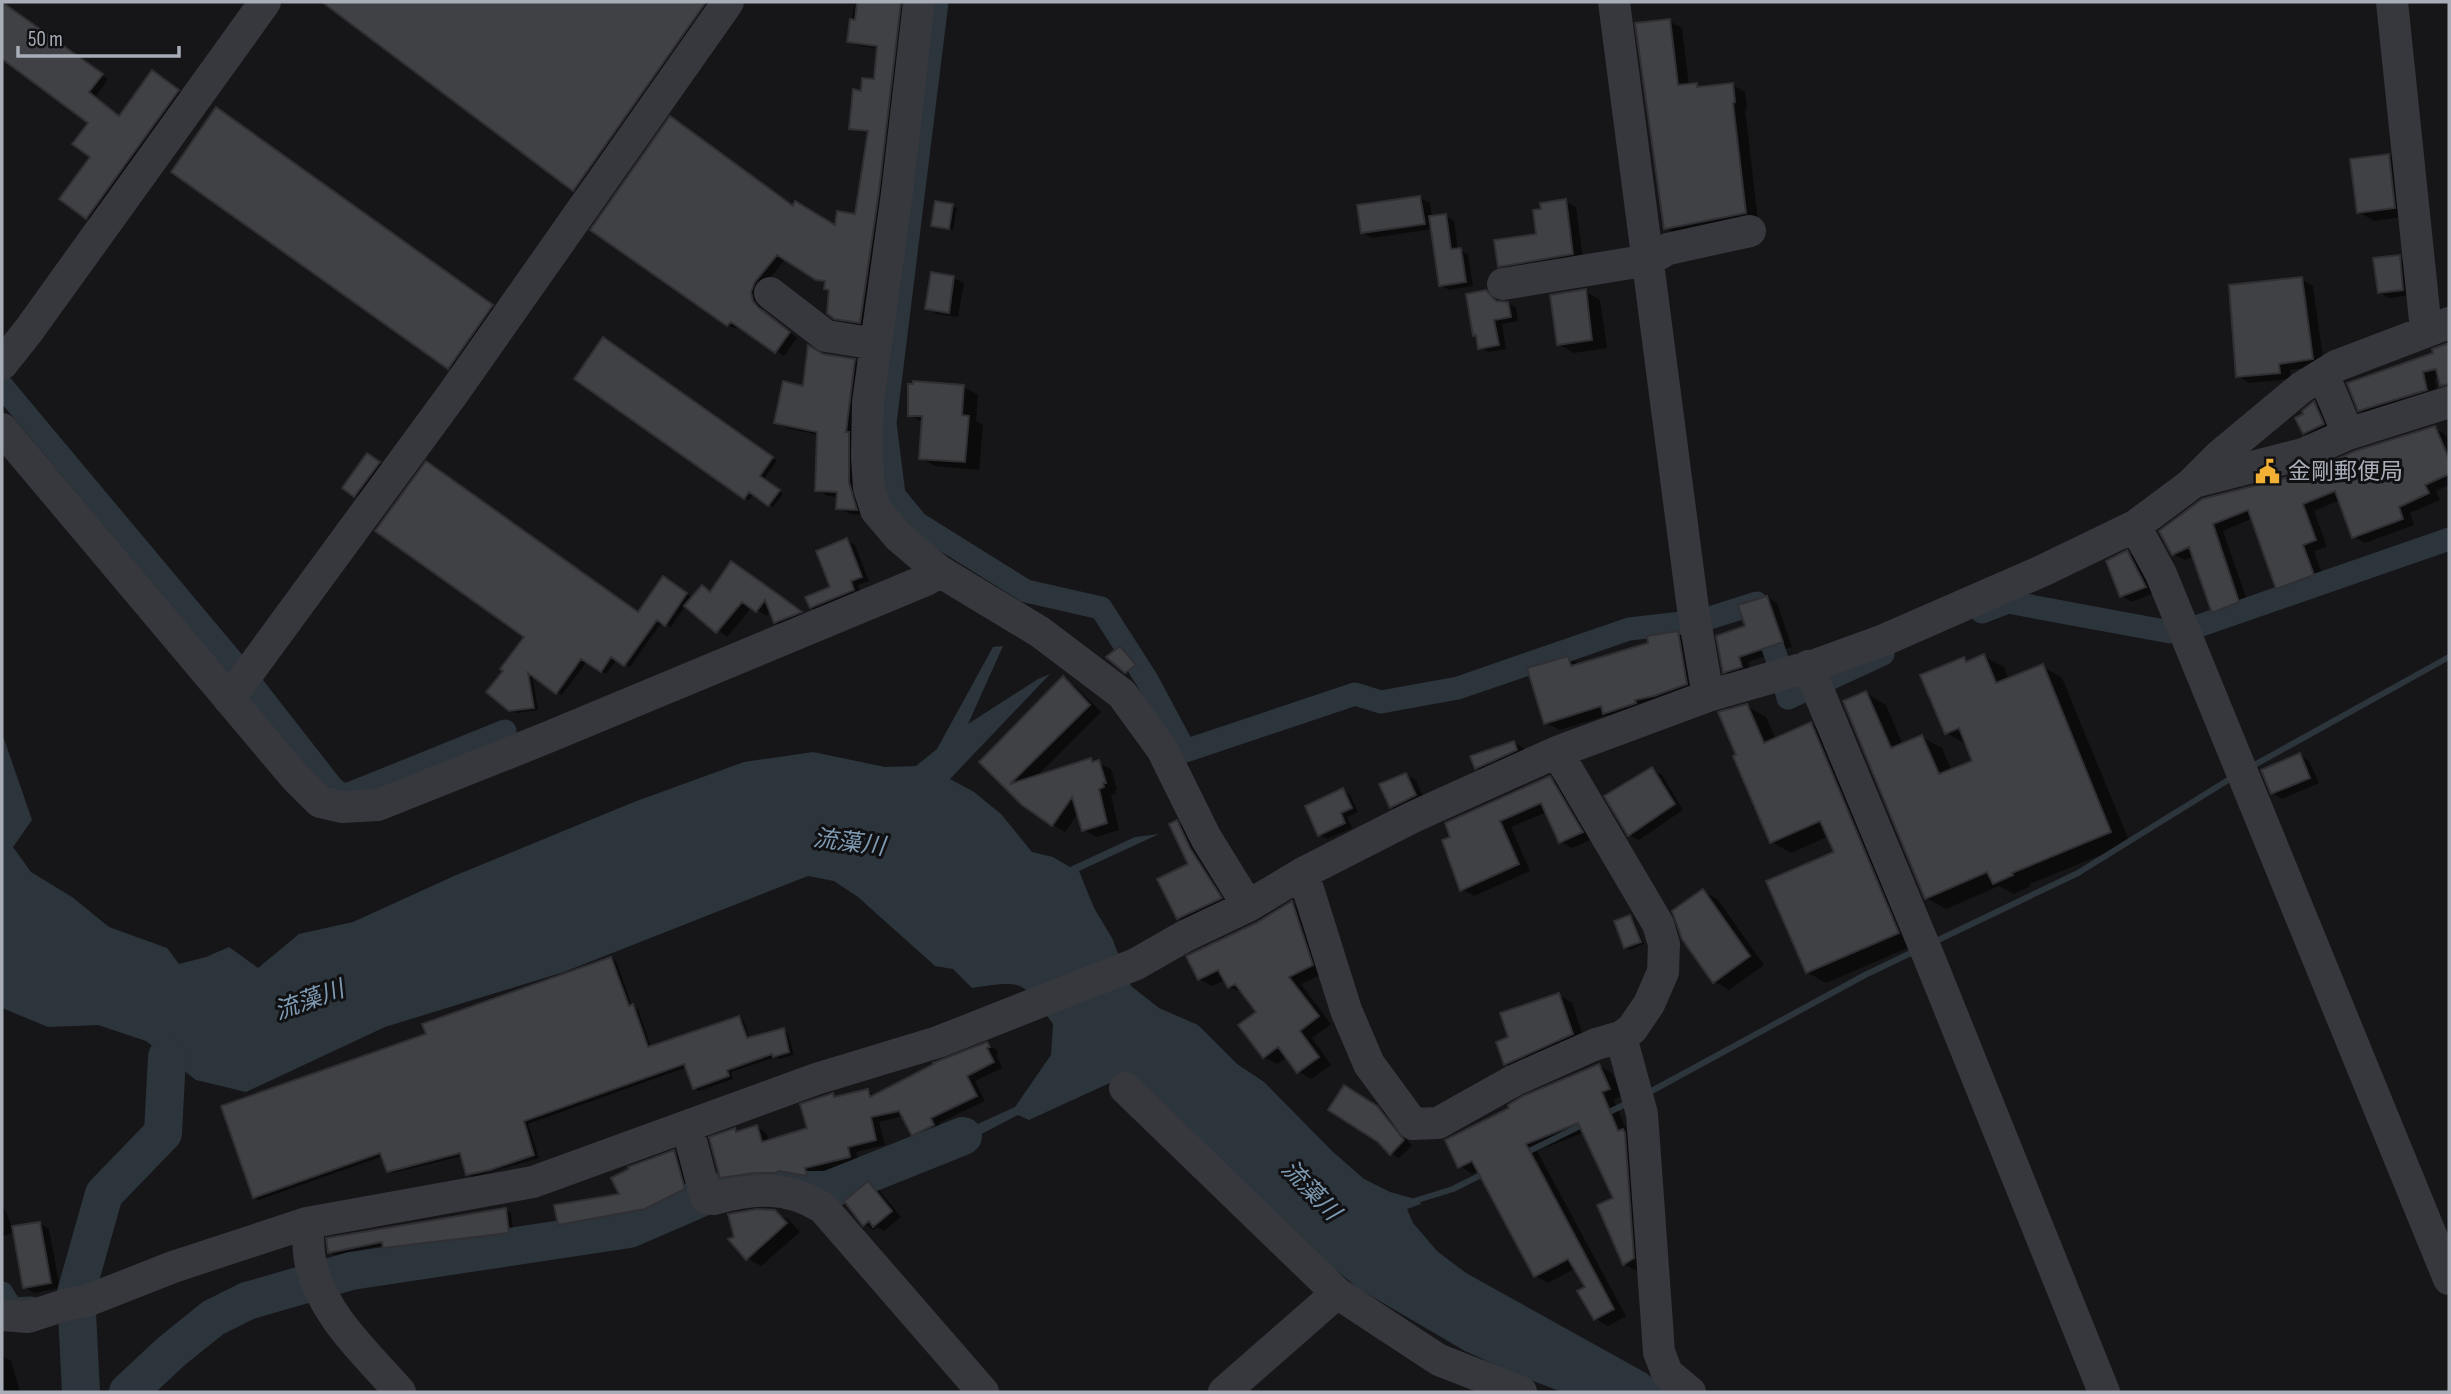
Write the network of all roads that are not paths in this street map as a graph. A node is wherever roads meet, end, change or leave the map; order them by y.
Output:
1 (265, 2) edge
2 (728, 2) edge
3 (919, 2) edge
4 (1614, 2) edge
5 (2392, 2) edge
6 (1750, 231) dead end
7 (1649, 260) junction
8 (1503, 284) dead end
9 (770, 293) dead end
10 (2437, 327) edge
11 (876, 344) junction
12 (2, 364) edge
13 (2323, 374) junction
14 (2449, 402) edge
15 (2, 429) edge
16 (2348, 434) junction
17 (2193, 482) junction
18 (2135, 526) junction
19 (939, 571) junction
20 (1804, 667) junction
21 (1708, 696) junction
22 (229, 699) junction
23 (1557, 752) junction
24 (1303, 873) junction
25 (1248, 906) junction
26 (1621, 1037) junction
27 (1125, 1088) dead end
28 (687, 1126) junction
29 (306, 1223) junction
30 (2449, 1279) edge
31 (1337, 1293) junction
32 (2, 1315) edge
33 (1670, 1384) edge
34 (400, 1392) edge
35 (983, 1392) edge
36 (1224, 1392) edge
37 (1521, 1392) edge
38 (2104, 1392) edge

1 - 12 street
2 - 22 street
3 - 11 street
4 - 7 street
5 - 10 street
6 - 7 street
7 - 8 street
7 - 21 street
9 - 11 street
10 - 13 street
11 - 19 street
13 - 16 street
13 - 17 street
14 - 16 street
15 - 22 street
16 - 17 street
17 - 18 street
18 - 20 street
18 - 30 street
19 - 22 street
19 - 25 street
20 - 21 street
20 - 38 street
21 - 23 street
23 - 24 street
23 - 26 street
24 - 25 street
24 - 26 street
25 - 28 street
26 - 33 street
27 - 31 street
28 - 29 street
28 - 35 street
29 - 32 street
29 - 34 street
31 - 36 street
31 - 37 street

